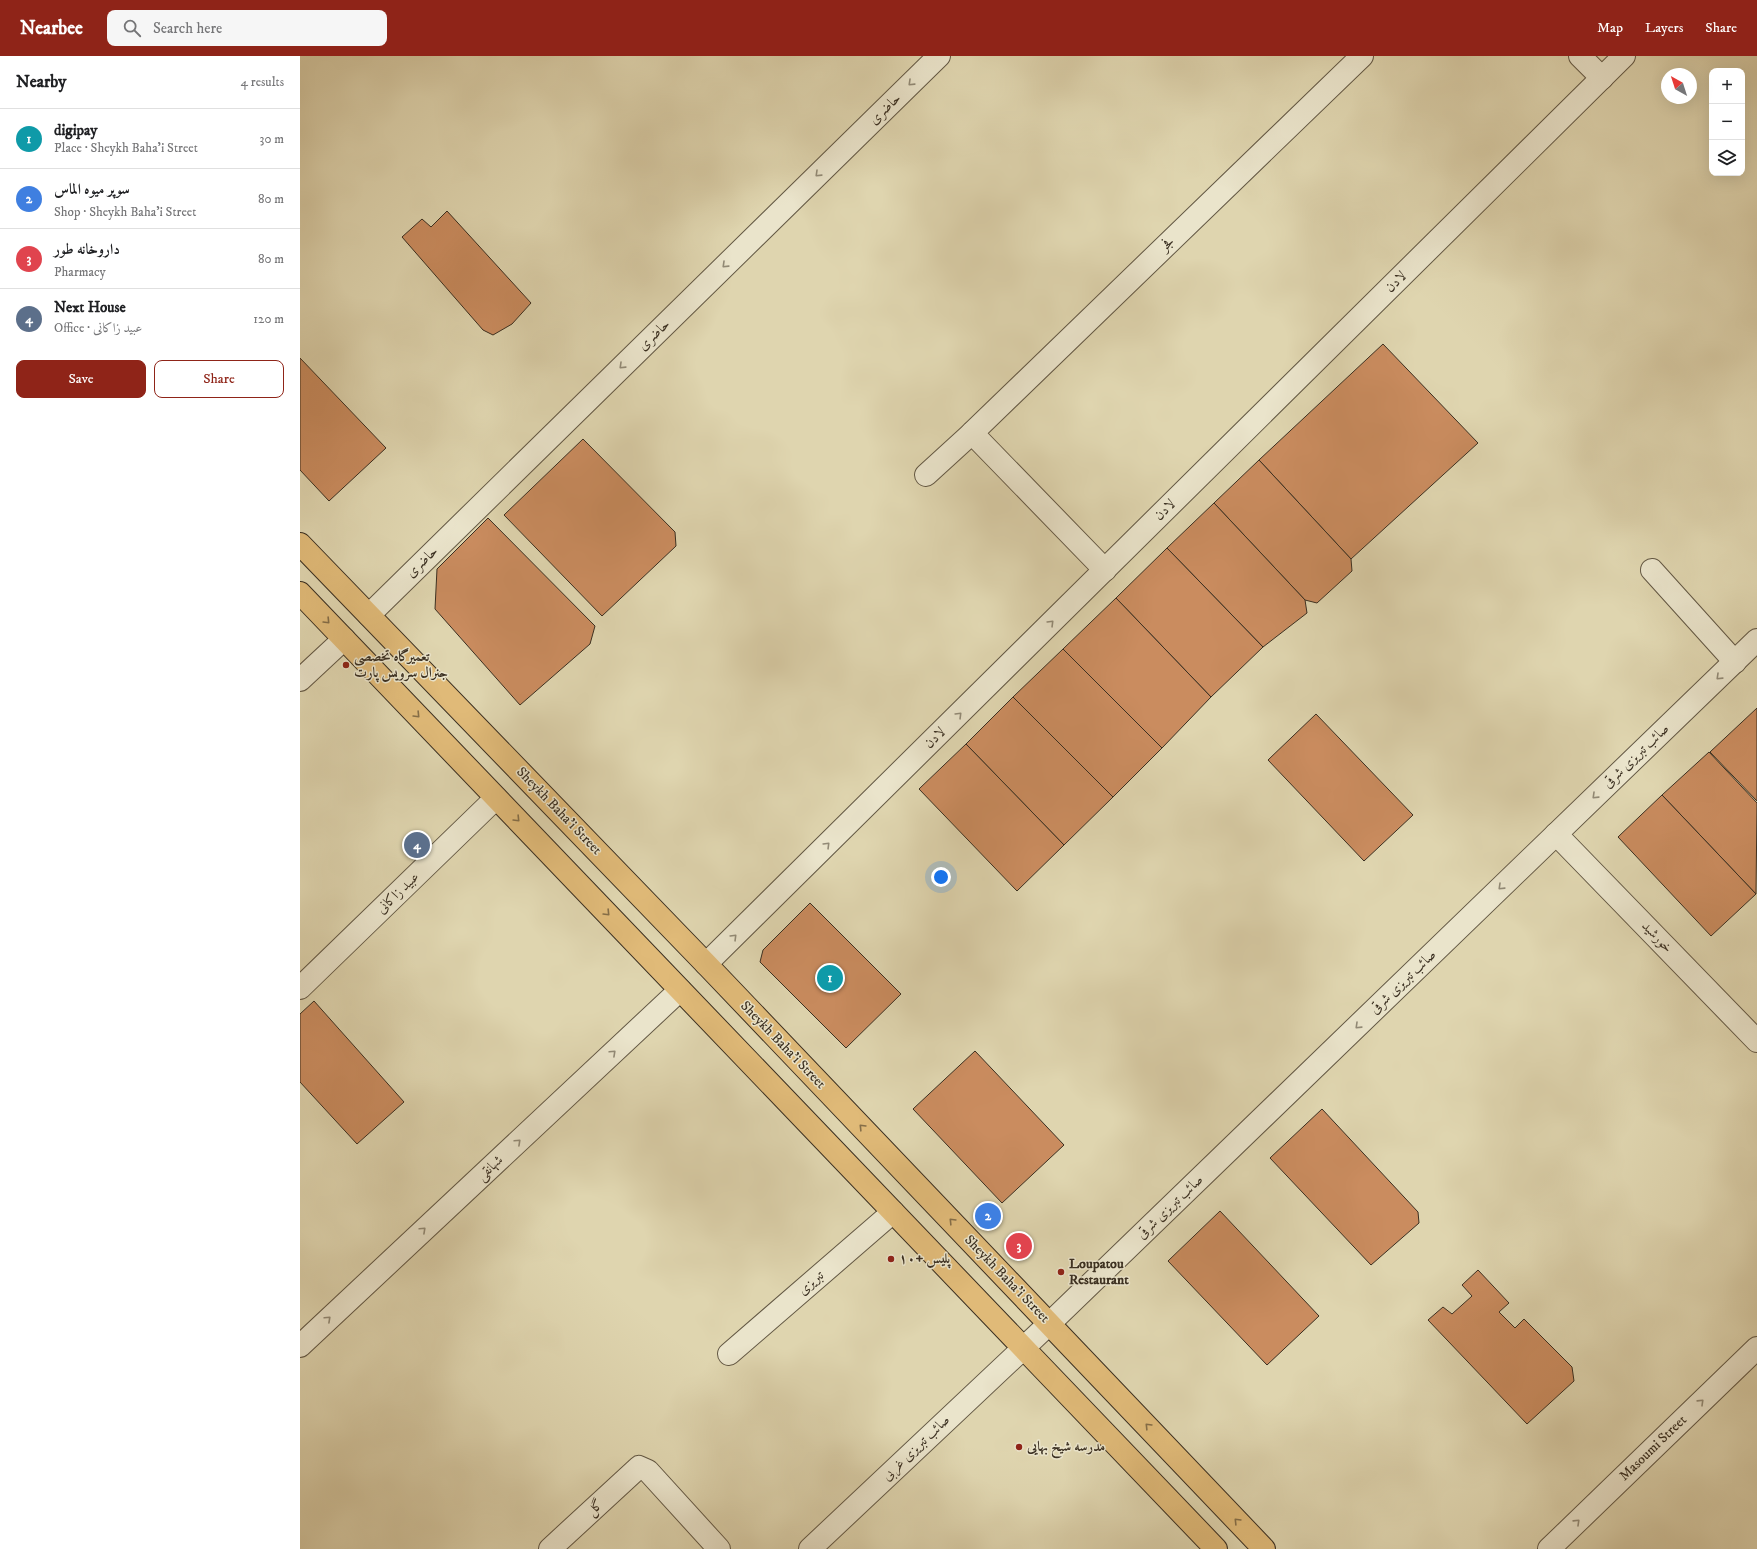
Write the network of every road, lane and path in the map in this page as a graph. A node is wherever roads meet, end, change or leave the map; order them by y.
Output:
1 (939, 56) edge
2 (1362, 56) edge
3 (1580, 56) edge
4 (1624, 56) edge
5 (1602, 78) junction
6 (972, 433) junction
7 (926, 475) dead end
8 (300, 544) edge
9 (1105, 570) junction
10 (1652, 570) dead end
11 (300, 593) edge
12 (369, 615) junction
13 (344, 638) junction
14 (1757, 640) edge
15 (1734, 662) junction
16 (300, 680) edge
17 (496, 798) junction
18 (1556, 834) junction
19 (706, 964) junction
20 (300, 988) edge
21 (680, 990) junction
22 (1757, 1041) edge
23 (893, 1212) junction
24 (1050, 1323) junction
25 (300, 1346) edge
26 (1023, 1347) junction
27 (1757, 1348) edge
28 (730, 1354) dead end
29 (550, 1549) edge
30 (719, 1549) edge
31 (810, 1549) edge
32 (1216, 1549) edge
33 (1264, 1549) edge
34 (1549, 1549) edge

1 -> 12 street, حاضری
2 - 6 street, فجر
3 - 5 street
4 - 5 street, لادن
5 - 9 street, لادن
6 - 7 street, فجر
6 - 9 street
8 - 12 main road, Sheykh Baha'i Street
19 -> 9 street, لادن
10 - 15 street
11 -> 13 main road
12 - 19 main road, Sheykh Baha'i Street
13 - 16 street
13 -> 17 main road
14 - 15 street, صائب تبریزی شرقی
15 -> 18 street, صائب تبریزی شرقی
17 - 20 street, عبید زاکانی
17 -> 21 main road
18 - 22 street, خورشید
18 -> 24 street, صائب تبریزی شرقی
24 -> 19 main road, Sheykh Baha'i Street
21 - 23 main road
25 -> 21 street, شهانقی
23 - 26 main road
23 - 28 street, تبریزی
24 - 26 street, صائب تبریزی شرقی
33 -> 24 main road, Sheykh Baha'i Street
26 - 31 street, صائب تبریزی غربی
26 - 32 main road
34 -> 27 street, Masoumi Street
29 - 30 street, گل

